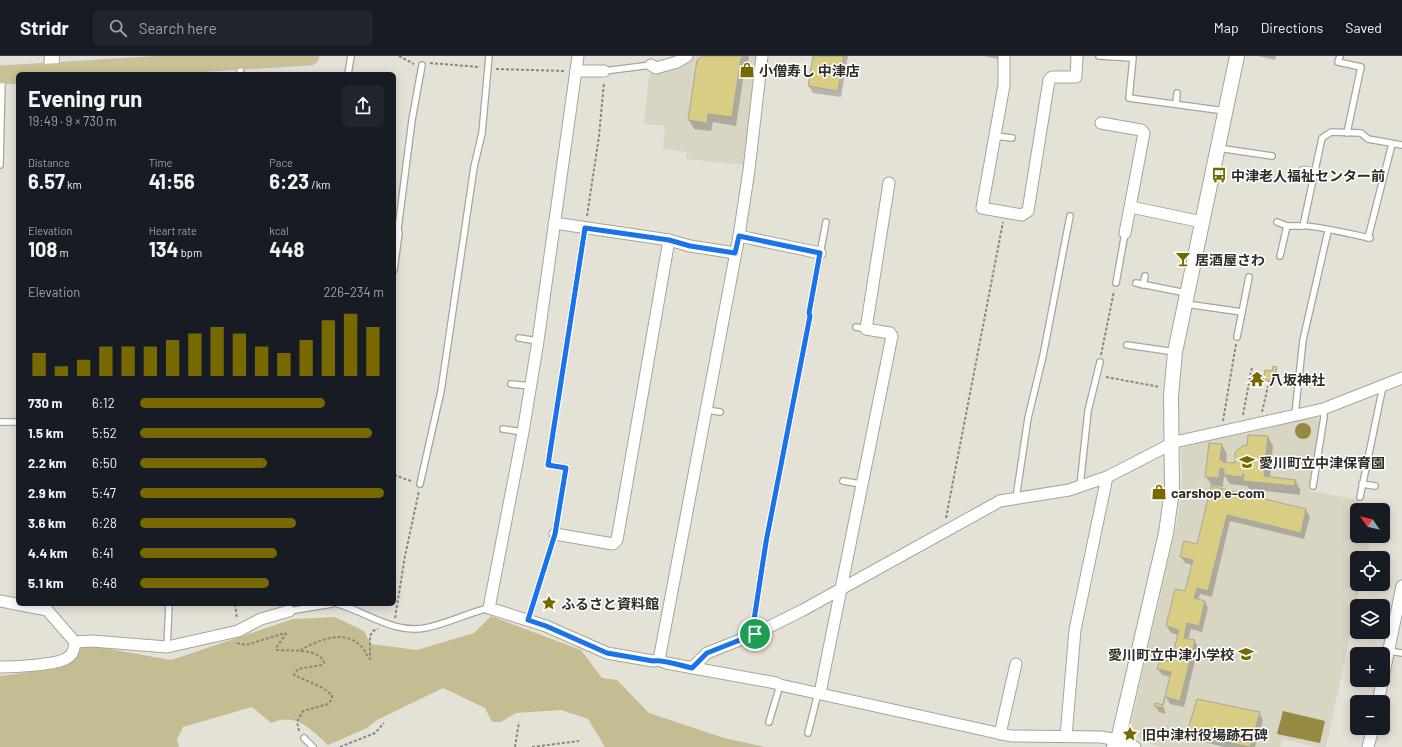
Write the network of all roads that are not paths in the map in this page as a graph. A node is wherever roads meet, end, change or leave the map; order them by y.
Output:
1 (310, 56) edge
2 (351, 56) edge
3 (489, 56) edge
4 (578, 56) edge
5 (687, 56) edge
6 (762, 56) edge
7 (1004, 56) edge
8 (1077, 56) edge
9 (1099, 56) edge
10 (1236, 56) edge
11 (1340, 56) edge
12 (1133, 57) edge
13 (51, 63) edge
14 (422, 65) dead end
15 (651, 66) joint
16 (241, 67) edge
17 (1361, 68) junction
18 (1369, 68) dead end
19 (576, 71) junction
20 (604, 71) joint
21 (90, 72) edge
22 (348, 72) edge
23 (1, 75) edge
24 (1178, 93) dead end
25 (1176, 104) junction
26 (1225, 111) junction
27 (1101, 122) dead end
28 (1347, 133) junction
29 (995, 136) junction
30 (1012, 138) dead end
31 (1392, 144) junction
32 (1402, 145) edge
33 (1217, 148) junction
34 (1272, 156) dead end
35 (0, 165) edge
36 (891, 191) dead end
37 (1131, 207) junction
38 (1070, 216) dead end
39 (826, 222) dead end
40 (1202, 222) junction
41 (1277, 222) dead end
42 (554, 223) junction
43 (1287, 226) junction
44 (1303, 226) junction
45 (585, 228) junction
46 (1328, 230) junction
47 (1125, 233) joint
48 (739, 236) junction
49 (669, 240) junction
50 (396, 253) edge
51 (735, 253) junction
52 (820, 253) junction
53 (1280, 256) dead end
54 (1145, 276) dead end
55 (1249, 277) dead end
56 (1116, 283) road end
57 (1136, 283) dead end
58 (1143, 285) junction
59 (1186, 298) junction
60 (1242, 312) junction
61 (1237, 337) road end
62 (519, 338) dead end
63 (538, 341) junction
64 (1126, 345) dead end
65 (1175, 352) junction
66 (1100, 362) road end
67 (1402, 378) edge
68 (511, 384) dead end
69 (1383, 385) junction
70 (531, 386) junction
71 (1323, 409) junction
72 (706, 410) junction
73 (720, 412) dead end
74 (1295, 414) junction
75 (0, 422) edge
76 (16, 422) edge
77 (503, 429) dead end
78 (523, 432) junction
79 (1171, 446) junction
80 (1107, 477) junction
81 (843, 481) dead end
82 (420, 484) road end
83 (861, 484) junction
84 (1362, 484) junction
85 (1313, 486) dead end
86 (1375, 486) dead end
87 (1080, 487) junction
88 (1360, 497) dead end
89 (1016, 498) junction
90 (555, 534) junction
91 (1402, 586) edge
92 (842, 589) junction
93 (0, 601) edge
94 (16, 604) edge
95 (26, 606) edge
96 (169, 606) edge
97 (310, 606) edge
98 (343, 606) edge
99 (288, 608) edge
100 (489, 608) junction
101 (528, 620) junction
102 (755, 634) junction
103 (75, 642) junction
104 (167, 647) junction
105 (1390, 647) edge
106 (1390, 651) edge
107 (1402, 654) edge
108 (659, 660) junction
109 (0, 666) edge
110 (692, 668) junction
111 (1012, 670) dead end
112 (780, 685) junction
113 (819, 693) junction
114 (769, 722) dead end
115 (806, 730) dead end
116 (1000, 734) junction
117 (1371, 735) edge
118 (1066, 736) junction
119 (304, 738) road end
120 (1116, 744) edge
121 (313, 747) edge
122 (1134, 747) edge
123 (1368, 747) edge

1 - 16 main road
2 - 22 lane
3 - 82 lane
4 - 19 street
5 - 15 street
6 - 48 street
7 - 29 street
8 - 29 street
9 - 12 lane
10 - 26 street
11 - 17 lane
12 - 25 lane
13 - 21 main road
13 - 23 main road
14 - 50 lane
15 - 20 lane
16 - 21 main road
17 - 18 lane
17 - 28 lane
19 - 20 street
19 - 42 street
23 - 35 lane
24 - 25 lane
25 - 26 lane
26 - 33 street
27 - 37 street
28 - 31 lane
28 - 44 lane
29 - 30 lane
31 - 32 lane
31 - 46 lane
33 - 34 lane
33 - 40 street
36 - 83 street
37 - 40 street
37 - 47 street
38 - 89 lane
39 - 52 lane
40 - 59 street
41 - 43 lane
42 - 45 street
42 - 63 street
43 - 44 lane
43 - 53 lane
44 - 46 lane
45 - 49 street
45 - 90 lane
46 - 74 lane
47 - 56 lane
48 - 51 street
48 - 52 street
49 - 51 street
49 - 90 street
51 - 72 street
52 - 102 lane
54 - 58 lane
55 - 60 lane
57 - 58 lane
58 - 59 lane
59 - 60 lane
59 - 65 street
60 - 61 lane
62 - 63 lane
63 - 70 street
64 - 65 lane
65 - 79 street
66 - 87 lane
67 - 69 street
68 - 70 lane
69 - 71 street
69 - 84 lane
70 - 78 street
71 - 74 street
71 - 85 lane
72 - 73 lane
72 - 108 street
74 - 79 street
75 - 76 lane
77 - 78 lane
78 - 100 street
79 - 80 street
79 - 120 street
80 - 87 street
80 - 118 street
81 - 83 lane
83 - 92 street
84 - 86 lane
84 - 88 lane
87 - 89 street
89 - 92 street
90 - 101 lane
91 - 105 street
92 - 102 street
92 - 113 street
93 - 94 street
95 - 103 street
96 - 104 lane
97 - 99 lane
98 - 100 lane
99 - 104 street
100 - 101 street
101 - 108 street
102 - 110 street
103 - 104 street
103 - 109 street
106 - 107 lane
108 - 110 street
110 - 112 street
111 - 116 street
112 - 113 street
112 - 114 lane
113 - 115 lane
113 - 116 street
116 - 118 street
117 - 123 street
118 - 120 street
119 - 121 lane
120 - 122 street

